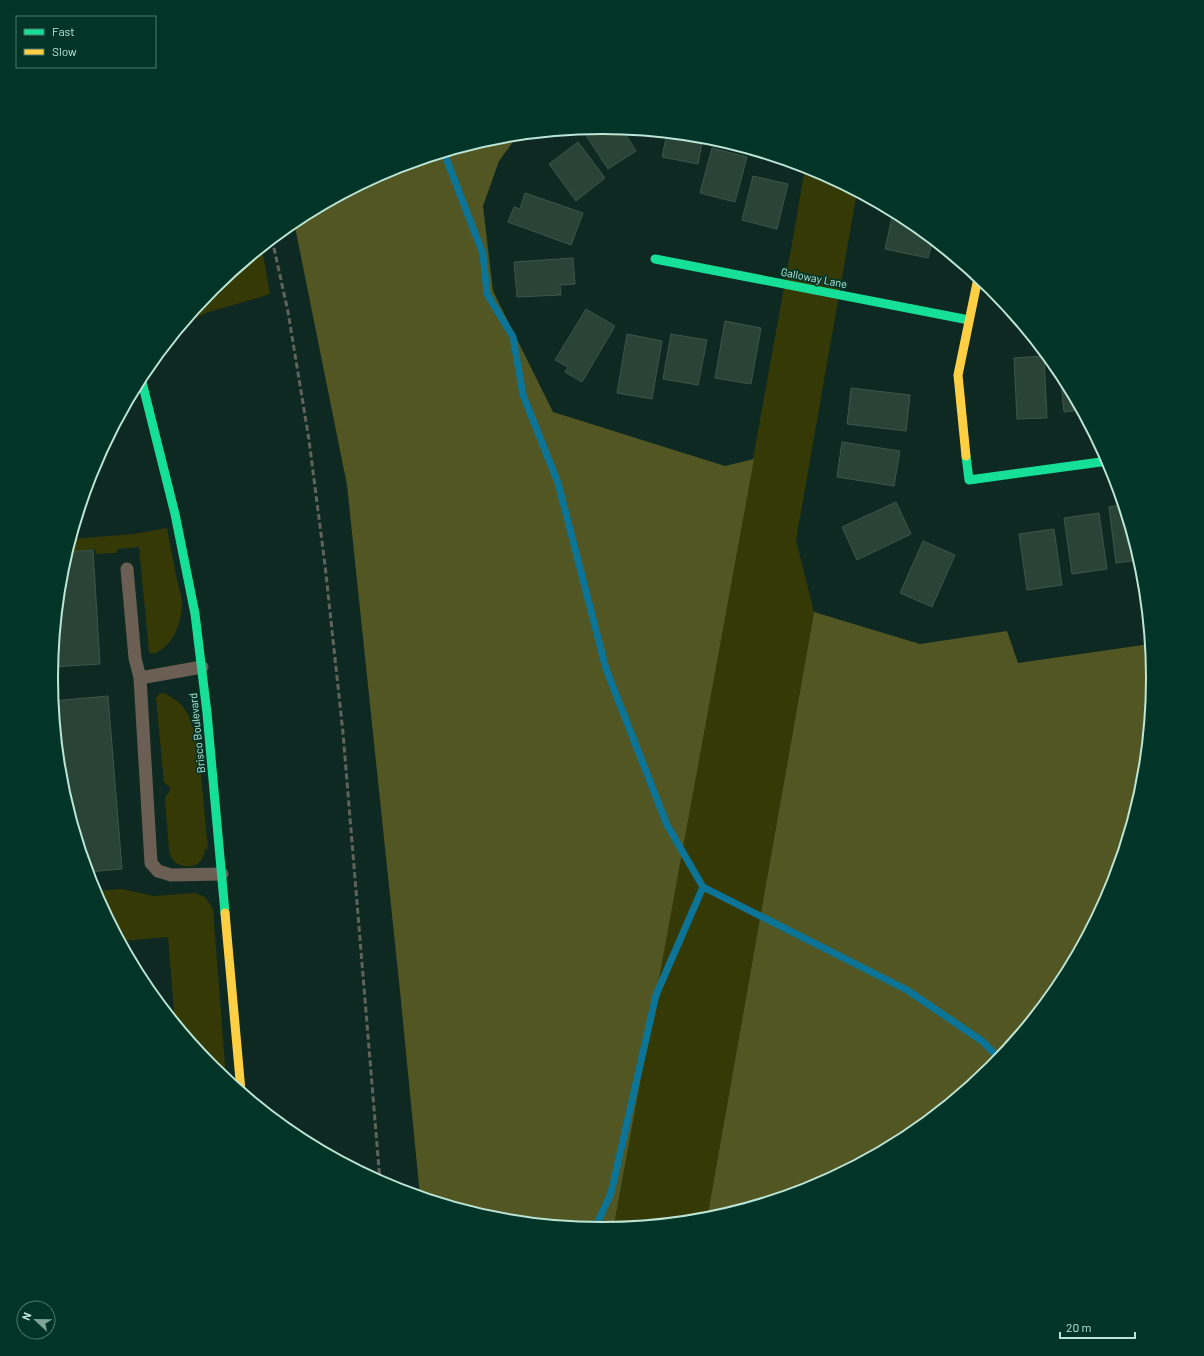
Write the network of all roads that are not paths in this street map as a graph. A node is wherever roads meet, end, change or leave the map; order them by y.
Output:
1 (655, 259) dead end
2 (977, 284) edge
3 (970, 320) junction
4 (143, 387) edge
5 (1101, 462) edge
6 (127, 569) dead end
7 (202, 666) junction
8 (140, 678) junction
9 (222, 874) junction
10 (240, 1085) edge

1 - 3 street, Galloway Lane
2 - 3 street
3 - 5 street
4 - 7 street, Brisco Boulevard
6 - 8 lane
7 - 8 lane
7 - 9 street, Brisco Boulevard
8 - 9 lane
9 - 10 street, Brisco Boulevard

